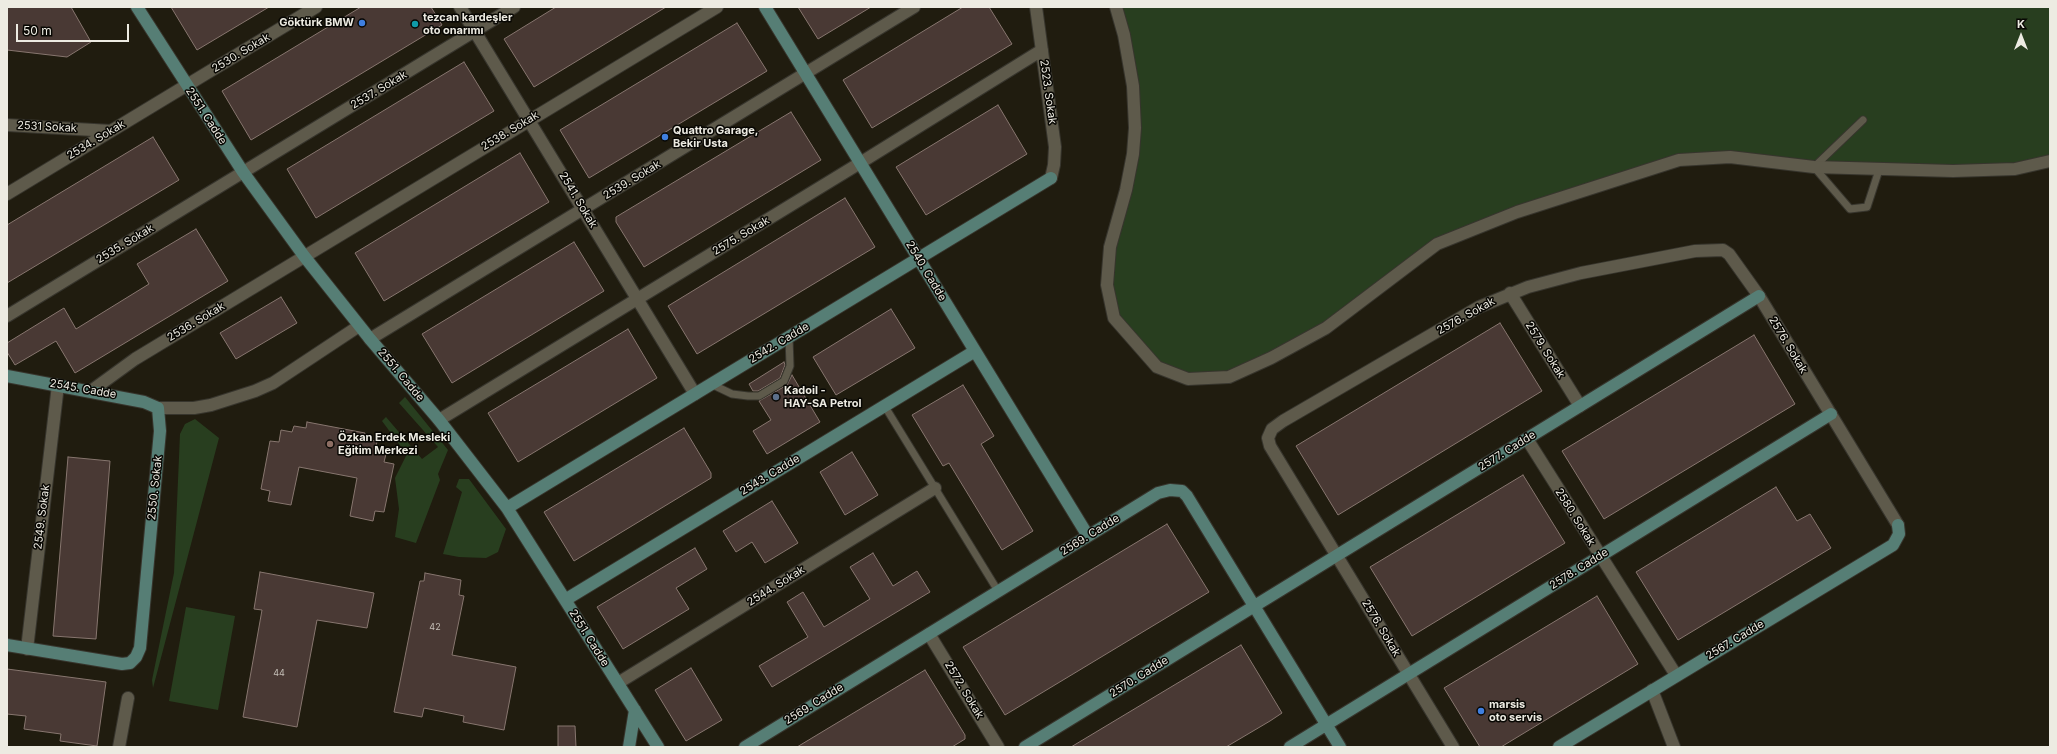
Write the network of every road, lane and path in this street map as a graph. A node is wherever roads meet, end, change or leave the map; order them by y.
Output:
1 (137, 7) edge
2 (316, 7) edge
3 (460, 7) edge
4 (514, 7) edge
5 (717, 7) edge
6 (765, 7) edge
7 (914, 7) edge
8 (1036, 7) edge
9 (1116, 7) edge
10 (475, 31) junction
11 (1042, 50) junction
12 (806, 74) junction
13 (186, 86) junction
14 (529, 120) junction
15 (1863, 120) dead end
16 (7, 125) edge
17 (111, 131) junction
18 (2050, 161) edge
19 (860, 163) junction
20 (1814, 166) junction
21 (1880, 170) junction
22 (243, 172) junction
23 (1051, 178) joint
24 (7, 194) edge
25 (583, 210) junction
26 (304, 256) junction
27 (918, 258) junction
28 (1510, 294) junction
29 (1759, 296) junction
30 (637, 299) junction
31 (7, 316) edge
32 (359, 326) junction
33 (789, 337) junction
34 (370, 339) junction
35 (975, 351) junction
36 (7, 376) edge
37 (711, 384) junction
38 (58, 385) junction
39 (91, 391) junction
40 (695, 394) junction
41 (884, 405) junction
42 (1580, 406) junction
43 (158, 408) junction
44 (1831, 414) junction
45 (438, 420) junction
46 (1527, 439) junction
47 (935, 488) junction
48 (507, 508) junction
49 (1898, 525) joint
50 (1088, 536) junction
51 (1337, 556) junction
52 (1600, 557) junction
53 (998, 591) junction
54 (565, 600) junction
55 (1254, 606) junction
56 (929, 634) junction
57 (7, 645) edge
58 (27, 649) junction
59 (1409, 674) junction
60 (1676, 675) junction
61 (618, 684) junction
62 (1652, 690) junction
63 (128, 698) dead end
64 (635, 710) junction
65 (1327, 724) junction
66 (119, 747) edge
67 (629, 747) edge
68 (658, 747) edge
69 (745, 747) edge
70 (998, 747) edge
71 (1025, 747) edge
72 (1290, 747) edge
73 (1340, 747) edge
74 (1453, 747) edge
75 (1559, 747) edge
76 (1674, 747) edge

1 - 13 street, 2551. Cadde
2 - 13 street, 2530. Sokak
3 - 10 street, 2541. Sokak
4 - 10 street, 2537. Sokak
5 - 14 street, 2538. Sokak
6 - 12 street, 2540. Cadde
7 - 12 street, 2539. Sokak
8 - 11 street, 2523. Sokak
9 - 20 street
10 - 14 street, 2541. Sokak
10 - 22 street, 2537. Sokak
11 - 19 street, 2575. Sokak
11 - 23 street, 2523. Sokak
12 - 19 street, 2540. Cadde
12 - 25 street, 2539. Sokak
13 - 17 street, 2534. Sokak
13 - 22 street, 2551. Cadde
14 - 25 street, 2541. Sokak
14 - 26 street, 2538. Sokak
15 - 20 lane
16 - 17 street, 2531 Sokak
17 - 24 street, 2534. Sokak
18 - 21 street
19 - 27 street, 2540. Cadde
19 - 30 street, 2575. Sokak
20 - 21 street
20 - 21 lane
22 - 26 street, 2551. Cadde
22 - 31 street, 2535. Sokak
23 - 27 street, 2542. Cadde
25 - 30 street, 2541. Sokak
25 - 34 street, 2539. Sokak
26 - 32 street, 2551. Cadde
26 - 39 street, 2536. Sokak
27 - 33 street, 2542. Cadde
27 - 35 street, 2540. Cadde
28 - 29 street, 2576. Sokak
28 - 42 street, 2579. Sokak
28 - 51 street, 2576. Sokak
29 - 42 street, 2577. Cadde
29 - 44 street, 2576. Sokak
30 - 40 street, 2541. Sokak
30 - 45 street, 2575. Sokak
32 - 34 street, 2551. Cadde
32 - 43 street
33 - 37 street, 2542. Cadde
33 - 37 lane
34 - 45 street, 2551. Cadde
35 - 41 street, 2543. Cadde
35 - 50 street, 2540. Cadde
36 - 38 street, 2545. Cadde
37 - 40 street, 2542. Cadde
38 - 39 street, 2545. Cadde
38 - 58 street, 2549. Sokak
39 - 43 street, 2545. Cadde
40 - 48 street, 2542. Cadde
41 - 47 lane
41 - 54 street, 2543. Cadde
42 - 46 street, 2577. Cadde
43 - 58 street, 2550. Sokak
44 - 49 street, 2576. Sokak
44 - 52 street, 2578. Cadde
45 - 48 street, 2551. Cadde
46 - 51 street, 2577. Cadde
46 - 52 street, 2580. Sokak
47 - 53 lane
47 - 61 street, 2544. Sokak
48 - 54 street, 2551. Cadde
49 - 60 street, 2567. Cadde
50 - 53 street, 2569. Cadde
50 - 55 street, 2569. Cadde
51 - 55 street, 2577. Cadde
51 - 59 street, 2576. Sokak
52 - 59 street, 2578. Cadde
52 - 60 street, 2580. Sokak
53 - 56 street, 2569. Cadde
54 - 61 street, 2551. Cadde
55 - 65 street, 2569. Cadde
55 - 71 street, 2570. Cadde
56 - 69 street, 2569. Cadde
56 - 70 street, 2572. Sokak
57 - 58 street, 2550. Sokak
59 - 65 street, 2578. Cadde
59 - 74 street, 2576. Sokak
60 - 62 street, 2567. Cadde
61 - 64 street, 2551. Cadde
62 - 75 street, 2567. Cadde
62 - 76 street
63 - 66 street
64 - 67 street
64 - 68 street, 2551. Cadde
65 - 72 street, 2578. Cadde
65 - 73 street, 2569. Cadde

